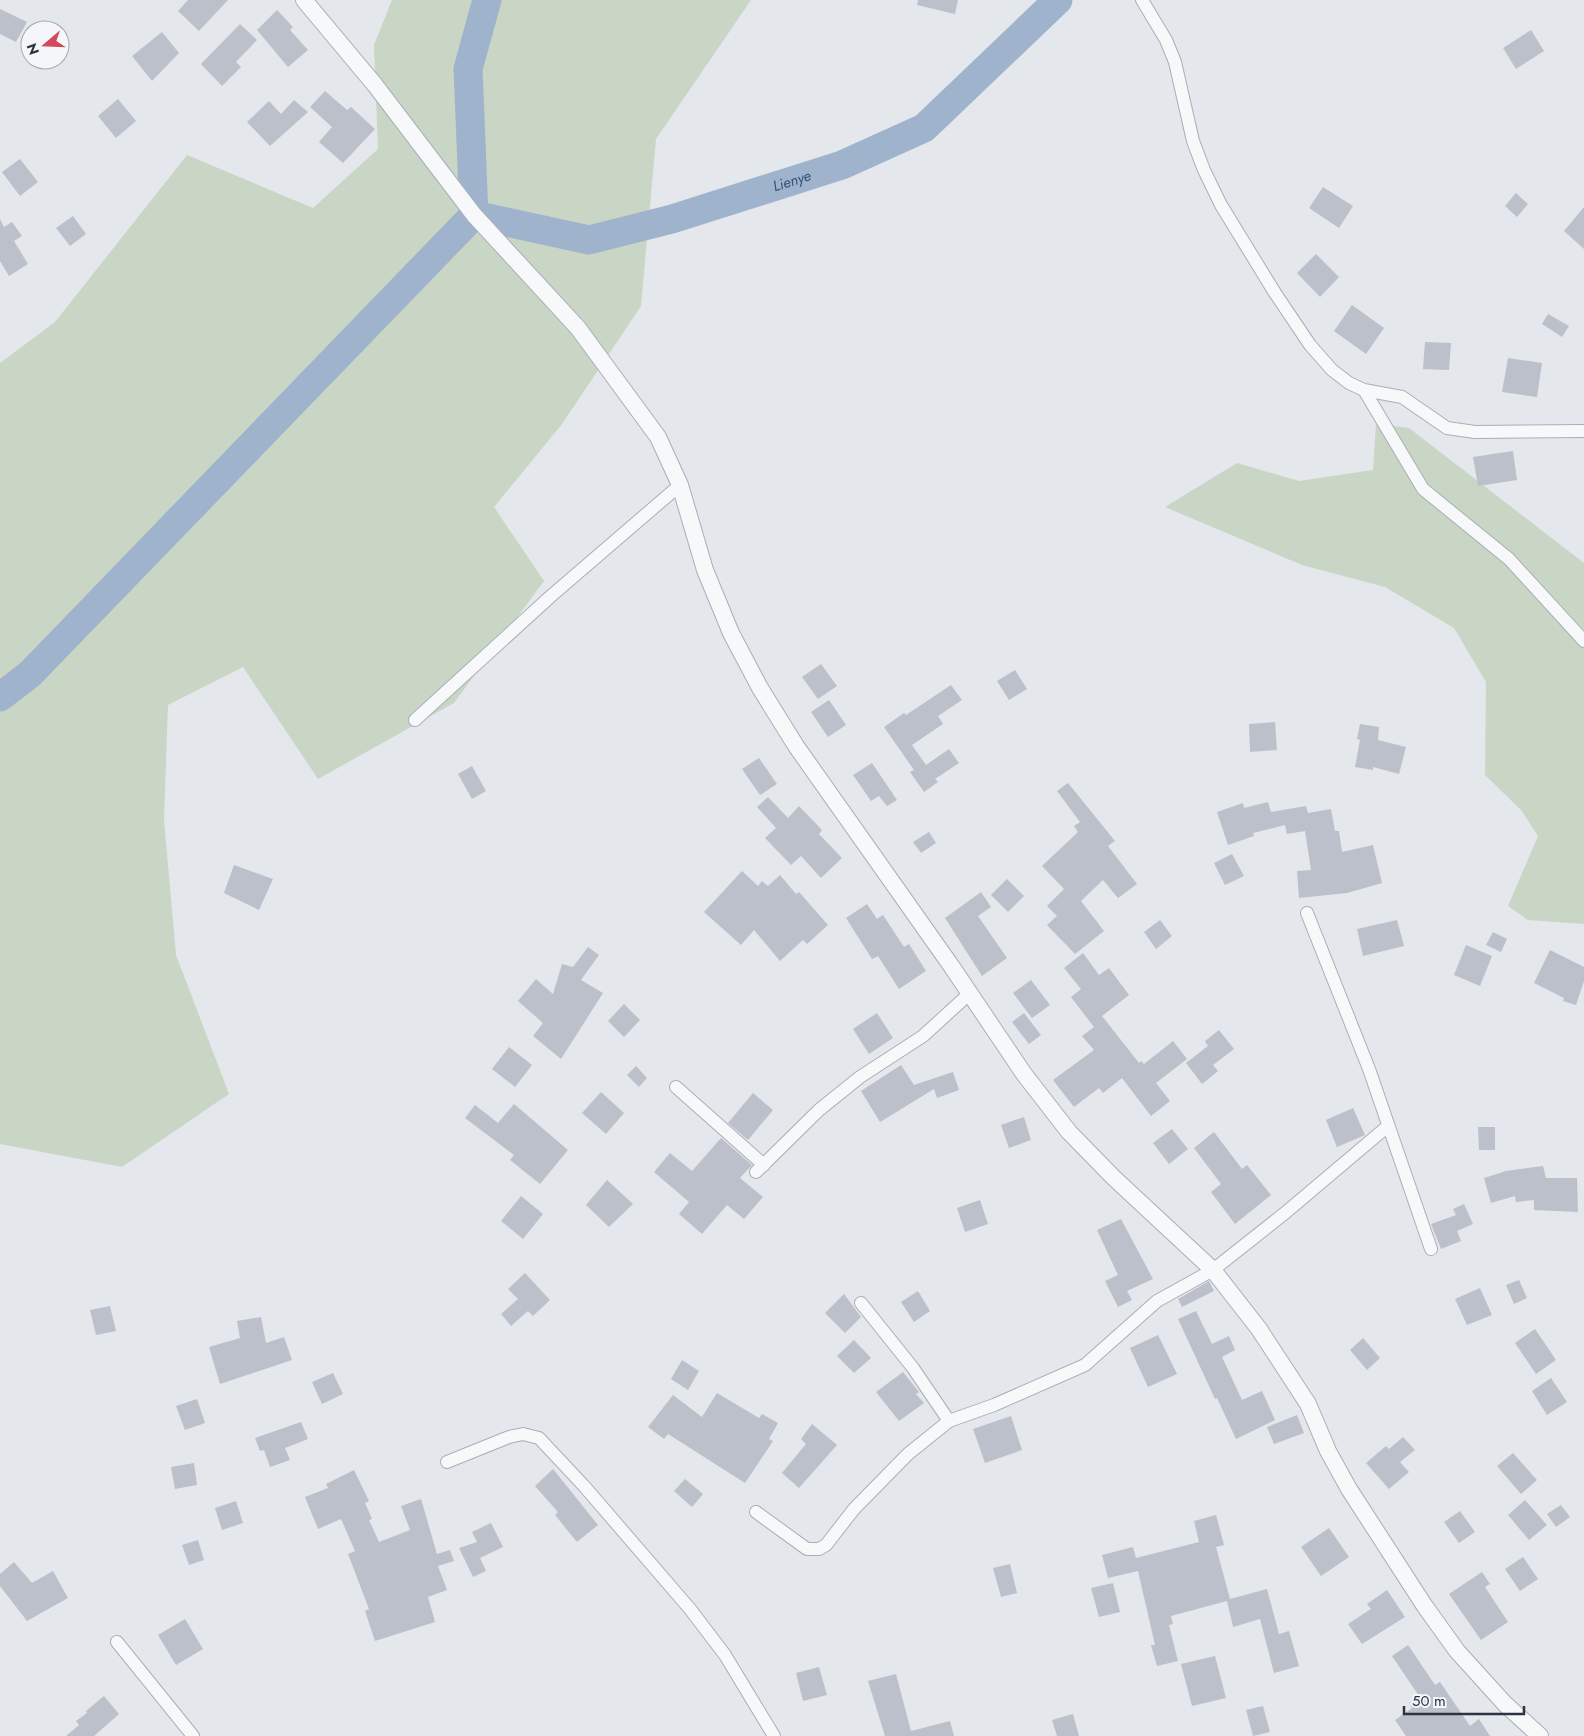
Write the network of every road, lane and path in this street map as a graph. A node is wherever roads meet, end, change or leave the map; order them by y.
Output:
1 (304, 0) edge
2 (1142, 0) edge
3 (1364, 390) junction
4 (1584, 430) edge
5 (680, 485) junction
6 (1584, 641) edge
7 (415, 720) dead end
8 (1308, 913) dead end
9 (969, 994) junction
10 (676, 1087) dead end
11 (1388, 1126) junction
12 (1431, 1249) dead end
13 (1213, 1270) junction
14 (861, 1303) dead end
15 (949, 1421) junction
16 (447, 1462) dead end
17 (756, 1512) dead end
18 (117, 1642) dead end
19 (193, 1736) edge
20 (774, 1736) edge
21 (1540, 1736) edge

1 - 5 street
2 - 3 street
3 - 4 street
3 - 6 street
5 - 7 street
5 - 9 street
8 - 11 street
9 - 10 street
9 - 13 street
11 - 12 street
11 - 13 street
13 - 15 street
13 - 21 street
14 - 15 street
15 - 17 street
16 - 20 street
18 - 19 street

